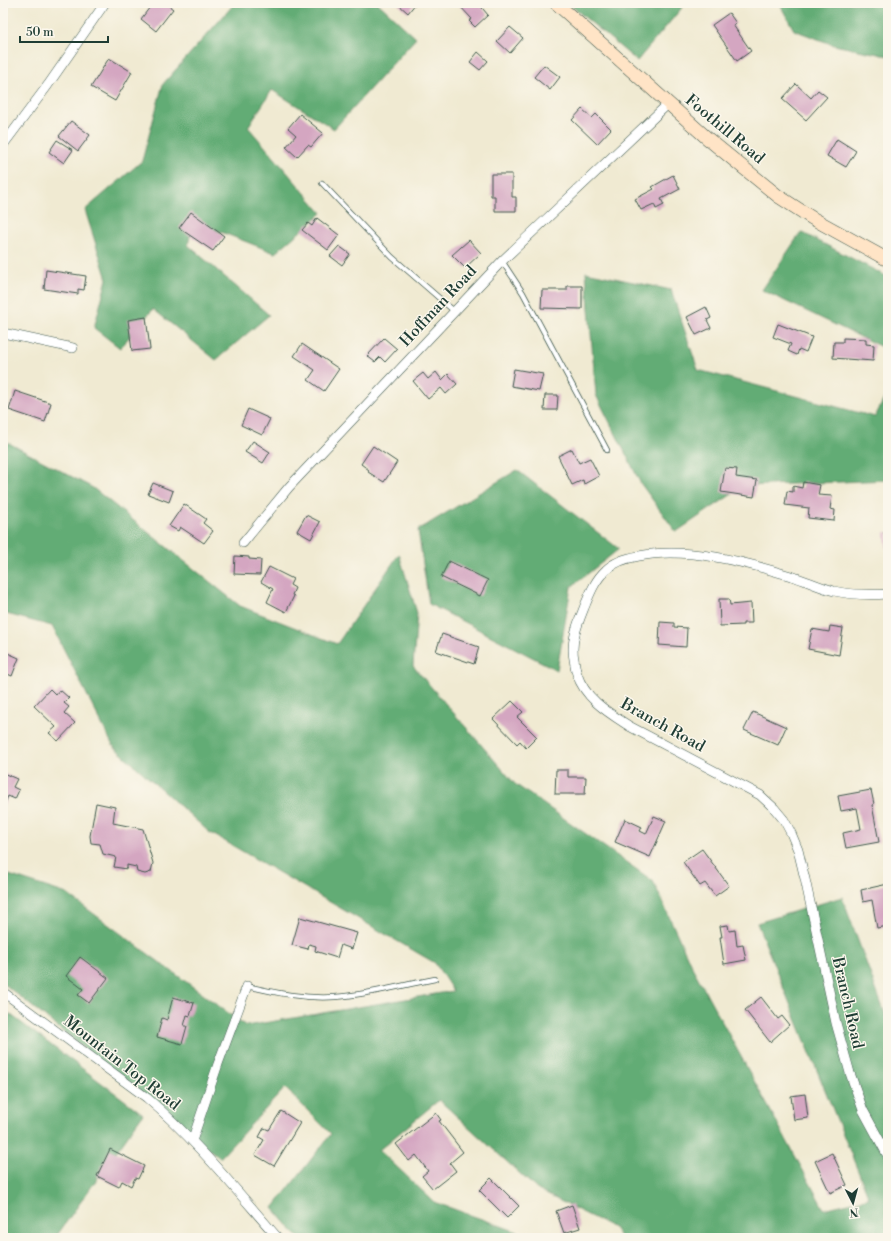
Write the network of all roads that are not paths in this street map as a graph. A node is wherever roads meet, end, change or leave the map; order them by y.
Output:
1 (105, 3) edge
2 (556, 3) edge
3 (669, 103) junction
4 (3, 145) edge
5 (322, 183) dead end
6 (888, 260) edge
7 (502, 261) junction
8 (454, 311) junction
9 (3, 334) edge
10 (73, 348) dead end
11 (607, 450) dead end
12 (244, 543) dead end
13 (888, 594) edge
14 (435, 979) dead end
15 (247, 986) joint
16 (3, 992) edge
17 (192, 1141) junction
18 (888, 1156) edge
19 (278, 1238) edge

1 - 4 street
2 - 3 street, Foothill Road
3 - 6 street, Foothill Road
3 - 7 street, Hoffman Road
5 - 8 lane
7 - 8 street, Hoffman Road
7 - 11 lane
8 - 12 street, Hoffman Road
9 - 10 street
13 - 18 street, Branch Road
14 - 15 lane
15 - 17 street
16 - 17 street, Mountain Top Road
17 - 19 street, Mountain Top Road

